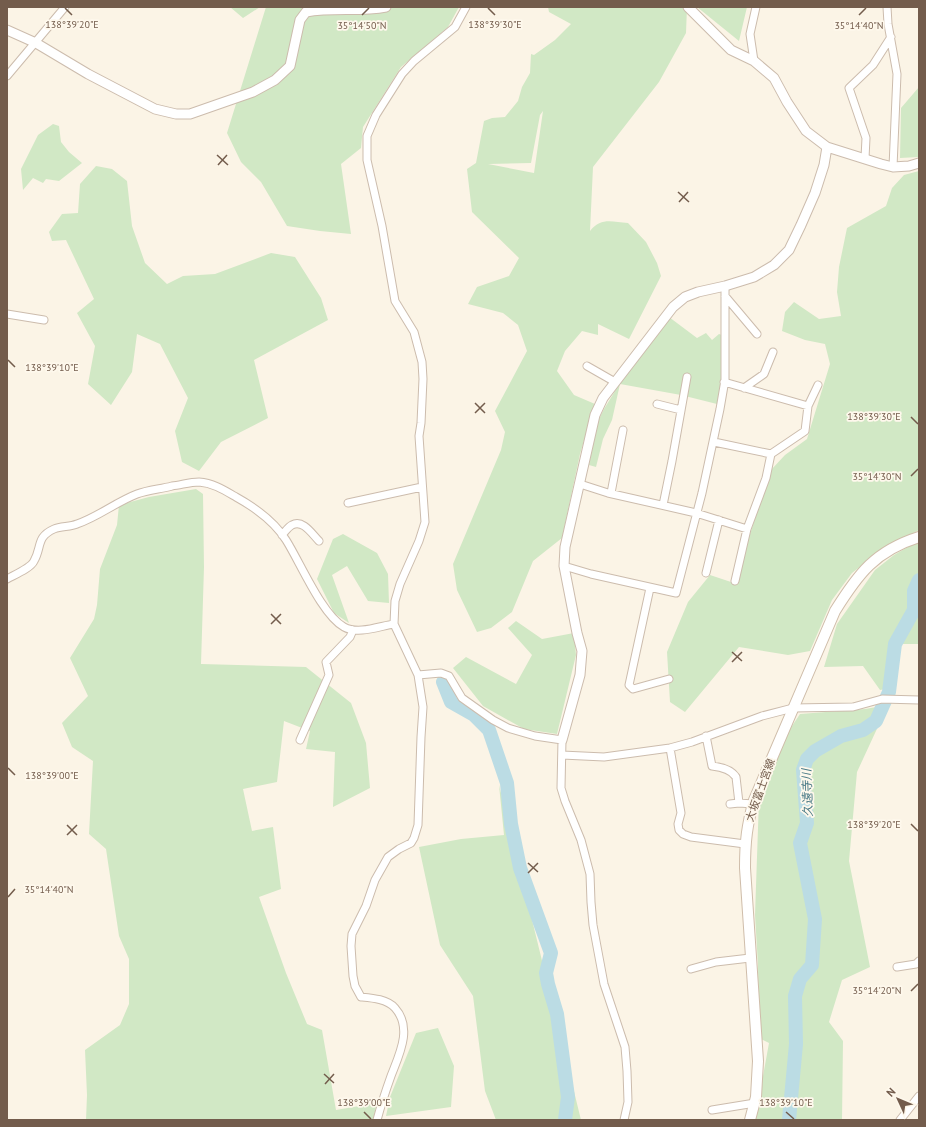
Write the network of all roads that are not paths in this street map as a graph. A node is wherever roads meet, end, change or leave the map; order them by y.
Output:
1 (65, 7) edge
2 (386, 7) edge
3 (466, 7) edge
4 (688, 7) edge
5 (756, 7) edge
6 (887, 7) edge
7 (7, 30) edge
8 (891, 36) junction
9 (36, 43) junction
10 (754, 61) junction
11 (7, 76) edge
12 (827, 147) junction
13 (865, 158) junction
14 (919, 163) edge
15 (893, 166) junction
16 (725, 286) junction
17 (725, 296) junction
18 (7, 314) edge
19 (44, 320) dead end
20 (757, 334) dead end
21 (772, 352) dead end
22 (587, 366) dead end
23 (687, 377) dead end
24 (616, 382) junction
25 (724, 382) junction
26 (818, 385) dead end
27 (744, 388) junction
28 (657, 404) dead end
29 (808, 406) junction
30 (681, 410) junction
31 (624, 430) dead end
32 (714, 442) junction
33 (771, 454) junction
34 (580, 484) junction
35 (422, 487) junction
36 (611, 493) junction
37 (348, 503) dead end
38 (663, 505) junction
39 (696, 513) junction
40 (719, 520) junction
41 (748, 529) junction
42 (282, 535) junction
43 (919, 537) edge
44 (318, 541) dead end
45 (564, 566) junction
46 (706, 573) dead end
47 (7, 580) edge
48 (735, 581) dead end
49 (650, 588) junction
50 (394, 624) junction
51 (353, 630) junction
52 (418, 676) junction
53 (669, 679) dead end
54 (919, 700) edge
55 (793, 708) junction
56 (706, 736) junction
57 (300, 740) dead end
58 (562, 740) junction
59 (670, 748) junction
60 (562, 755) junction
61 (740, 803) junction
62 (730, 804) dead end
63 (753, 804) junction
64 (745, 844) junction
65 (750, 958) junction
66 (919, 961) edge
67 (897, 967) dead end
68 (691, 969) dead end
69 (919, 1096) edge
70 (755, 1103) junction
71 (712, 1110) dead end
72 (377, 1120) edge
73 (624, 1120) edge
74 (750, 1120) edge
75 (900, 1120) edge

1 - 9 street
2 - 9 street
3 - 35 street
4 - 10 street
5 - 10 street
6 - 8 street
7 - 9 street
8 - 13 street
8 - 15 street
9 - 11 street
10 - 12 street
12 - 13 street
12 - 16 street
13 - 15 street
14 - 15 street
16 - 17 street
16 - 24 street
17 - 20 street
17 - 25 street
18 - 19 street
21 - 27 street
22 - 24 street
23 - 30 street
24 - 34 street
25 - 27 street
25 - 32 street
26 - 29 street
27 - 29 street
28 - 30 street
29 - 33 street
30 - 38 street
31 - 36 street
32 - 33 street
32 - 39 street
33 - 41 street
34 - 36 street
34 - 45 street
35 - 37 street
35 - 50 street
36 - 38 street
38 - 39 street
39 - 40 street
39 - 49 street
40 - 41 street
40 - 46 street
41 - 48 street
42 - 44 street
42 - 47 street
42 - 51 street
43 - 55 main road, 大坂富士宮線
45 - 49 street
45 - 58 street
49 - 53 street
50 - 51 street
50 - 52 street
51 - 57 street
52 - 58 street
52 - 72 street
54 - 55 street
55 - 56 street
55 - 63 main road, 大坂富士宮線
56 - 59 street
56 - 61 street
58 - 60 street
59 - 60 street
59 - 64 street
60 - 73 street
61 - 62 street
61 - 63 street
63 - 64 main road, 大坂富士宮線
64 - 65 main road, 大坂富士宮線
65 - 68 street
65 - 70 main road, 大坂富士宮線
66 - 67 street
69 - 75 street
70 - 71 street
70 - 74 main road, 大坂富士宮線

